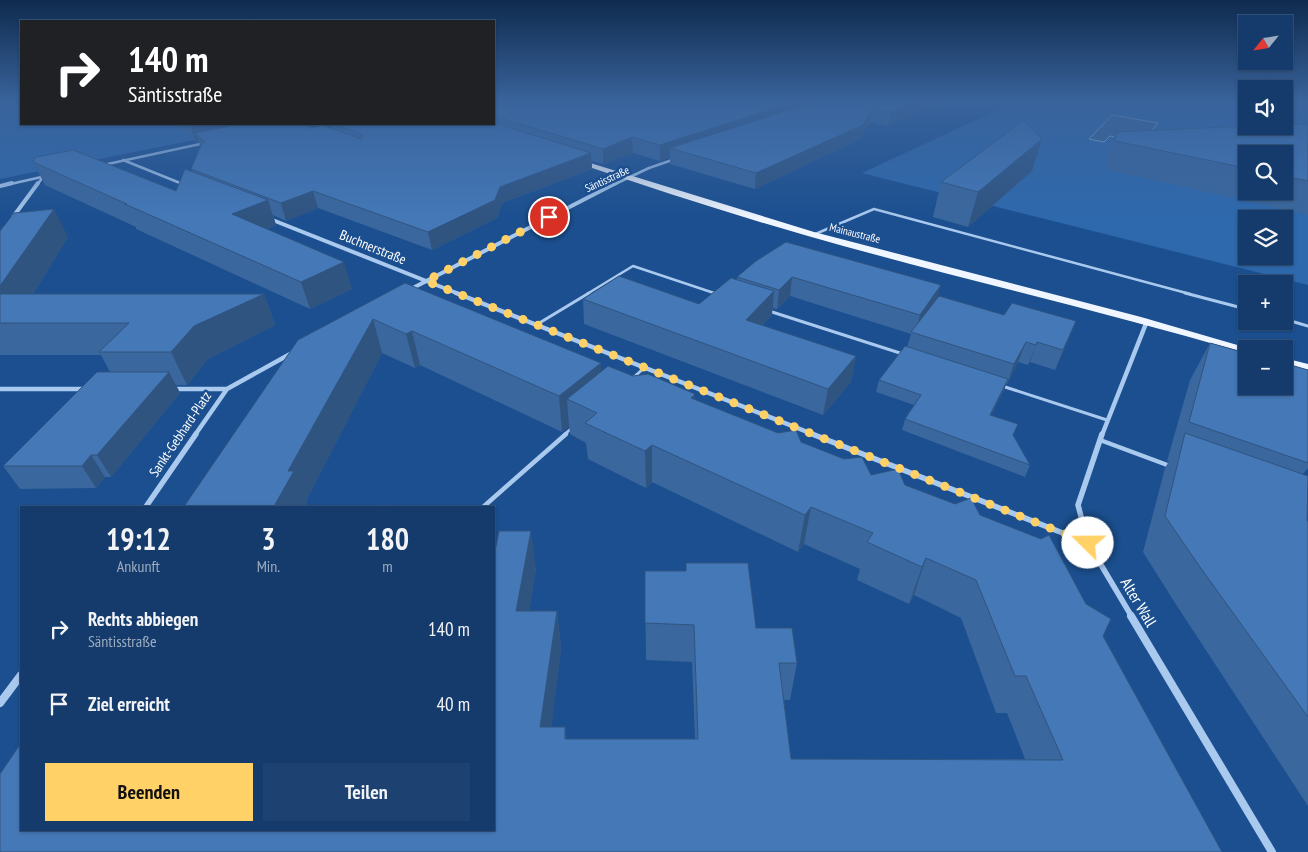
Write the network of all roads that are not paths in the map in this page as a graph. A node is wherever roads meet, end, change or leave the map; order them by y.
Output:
1 (210, 142) edge
2 (677, 158) edge
3 (574, 159) edge
4 (123, 160) junction
5 (95, 166) edge
6 (52, 175) edge
7 (43, 177) junction
8 (629, 178) junction
9 (0, 186) edge
10 (188, 186) edge
11 (262, 215) edge
12 (11, 219) edge
13 (813, 235) junction
14 (426, 281) junction
15 (718, 294) edge
16 (400, 295) edge
17 (1238, 307) edge
18 (766, 309) edge
19 (1148, 320) junction
20 (1293, 322) edge
21 (536, 326) junction
22 (1308, 326) edge
23 (1238, 348) edge
24 (296, 351) edge
25 (908, 356) edge
26 (1293, 364) edge
27 (644, 368) junction
28 (1308, 368) edge
29 (627, 382) edge
30 (993, 383) edge
31 (0, 388) edge
32 (89, 388) edge
33 (168, 388) edge
34 (227, 388) junction
35 (1107, 420) junction
36 (579, 422) edge
37 (1100, 440) junction
38 (1172, 467) dead end
39 (146, 506) edge
40 (484, 506) edge
41 (1088, 543) junction
42 (20, 676) edge
43 (0, 703) edge
44 (1272, 852) edge

1 - 4 street
2 - 8 street, Säntisstraße
3 - 8 main road, Mainaustraße
4 - 5 street
4 - 10 street
6 - 7 street
7 - 9 street
7 - 12 street
8 - 13 main road, Mainaustraße
8 - 14 street, Säntisstraße
11 - 14 street, Buchnerstraße
13 - 17 lane
13 - 19 main road, Mainaustraße
14 - 16 street, Säntisstraße
14 - 21 street, Buchnerstraße
15 - 21 lane
18 - 25 lane
19 - 23 main road, Mainaustraße
19 - 35 street, Alter Wall
20 - 22 lane
21 - 27 street, Buchnerstraße
24 - 34 street
26 - 28 main road
27 - 29 lane
27 - 41 street, Buchnerstraße
30 - 35 lane
31 - 32 street
33 - 34 street, Sankt-Gebhard-Platz
34 - 39 street, Sankt-Gebhard-Platz
35 - 37 street, Alter Wall
36 - 40 lane
37 - 38 lane
37 - 41 street, Alter Wall
41 - 44 street, Alter Wall
42 - 43 street

